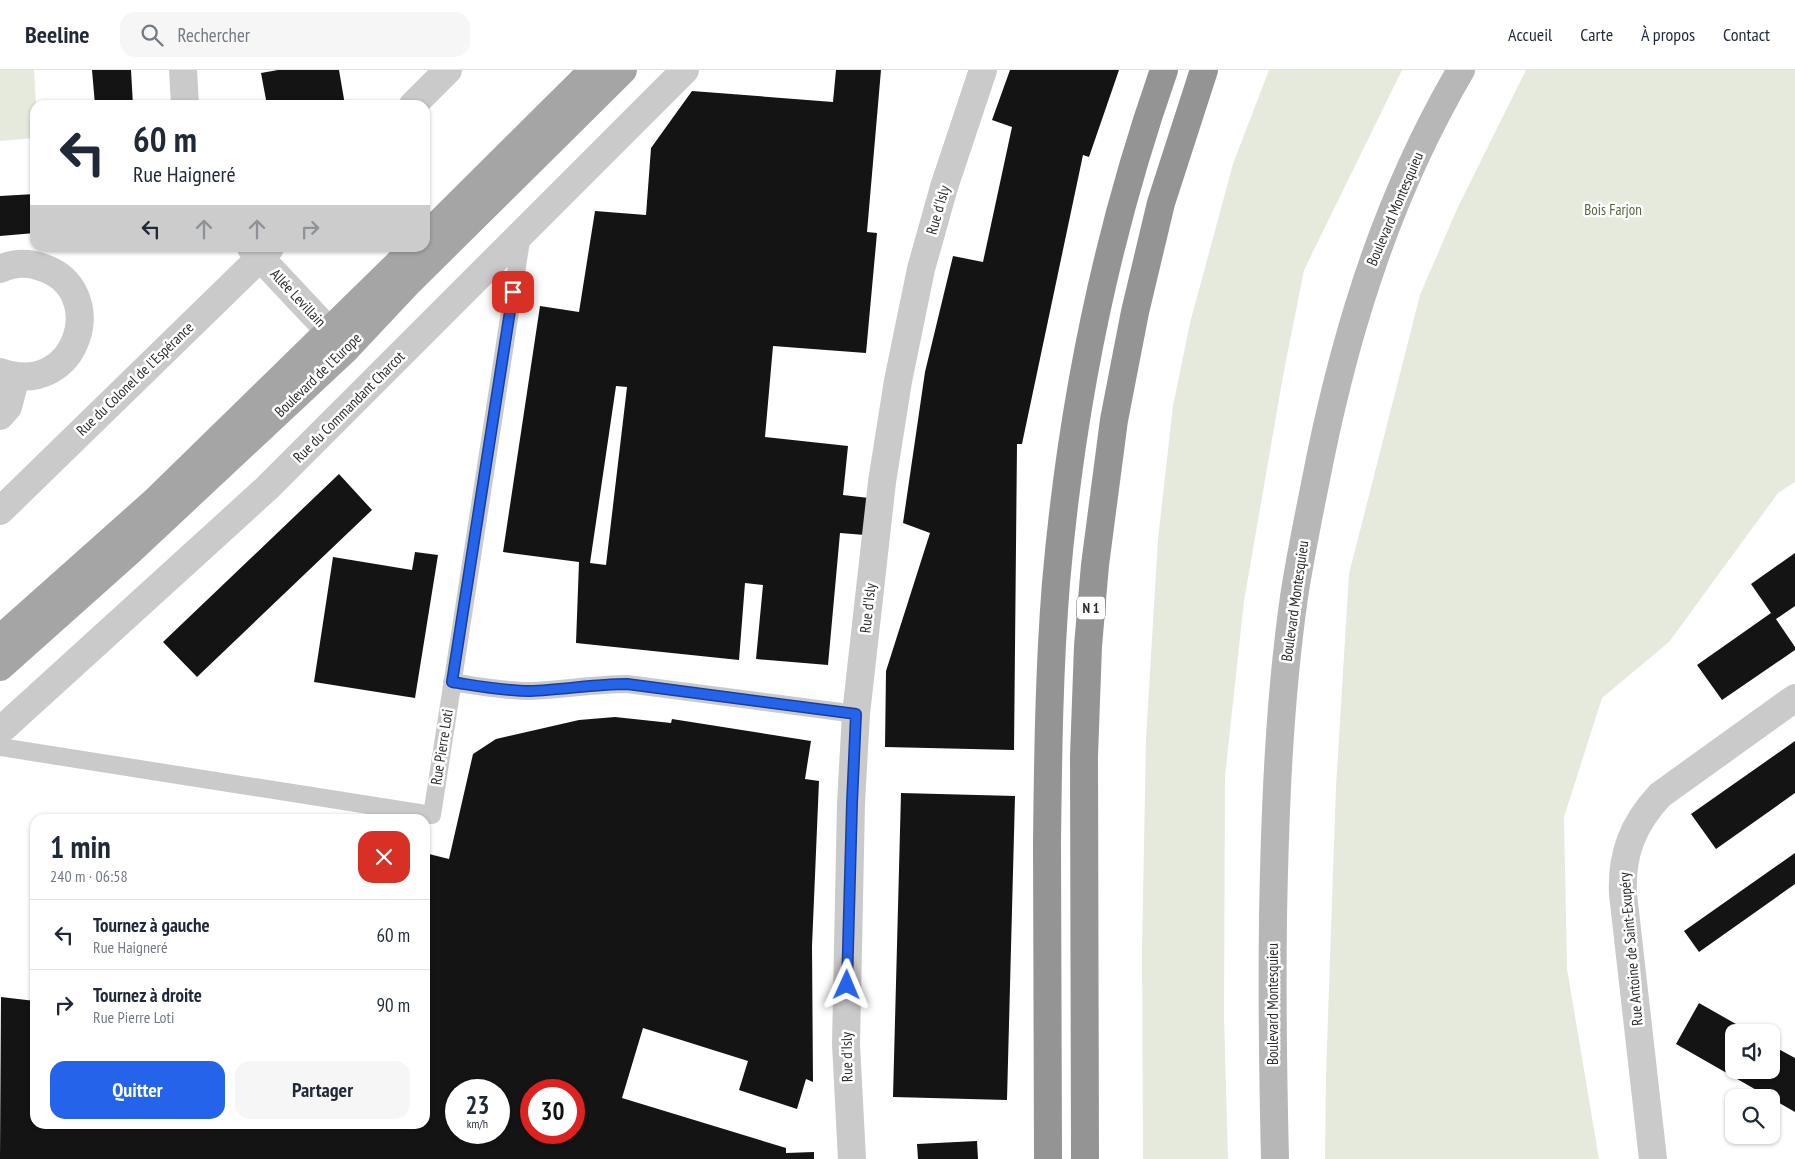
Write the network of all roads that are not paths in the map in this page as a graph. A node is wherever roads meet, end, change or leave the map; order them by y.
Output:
1 (183, 70) edge
2 (448, 70) edge
3 (593, 70) edge
4 (623, 70) edge
5 (686, 70) edge
6 (983, 70) edge
7 (1164, 70) edge
8 (1204, 70) edge
9 (1461, 70) edge
10 (185, 100) edge
11 (418, 100) edge
12 (430, 232) edge
13 (522, 233) junction
14 (260, 252) edge
15 (262, 252) edge
16 (411, 252) edge
17 (0, 269) edge
18 (337, 340) junction
19 (8, 374) edge
20 (0, 416) edge
21 (0, 511) edge
22 (0, 639) edge
23 (0, 667) edge
24 (452, 682) junction
25 (1795, 698) edge
26 (856, 714) junction
27 (0, 732) edge
28 (0, 748) edge
29 (419, 814) edge
30 (430, 816) edge
31 (852, 1159) edge
32 (1048, 1159) edge
33 (1086, 1159) edge
34 (1275, 1159) edge
35 (1653, 1159) edge

1 - 10 street
2 - 11 street
3 - 12 main road
4 - 18 main road, Boulevard de l'Europe
5 - 13 street, Rue du Commandant Charcot
6 - 26 street, Rue d'Isly
7 - 32 highway, N 1
8 - 33 highway, N 1
9 - 34 main road, Boulevard Montesquieu
13 - 24 lane, Rue Pierre Loti
13 - 27 street, Rue du Commandant Charcot
14 - 21 street, Rue du Colonel de l'Espérance
15 - 18 street, Allée Levillain
16 - 18 main road, Boulevard de l'Europe
17 - 19 street
18 - 22 main road, Boulevard de l'Europe
18 - 23 main road, Boulevard de l'Europe
19 - 20 street
24 - 26 lane
24 - 30 lane, Rue Pierre Loti
25 - 35 street, Rue Antoine de Saint-Exupéry
26 - 31 street, Rue d'Isly
28 - 29 lane, Rue Pierre Loti

